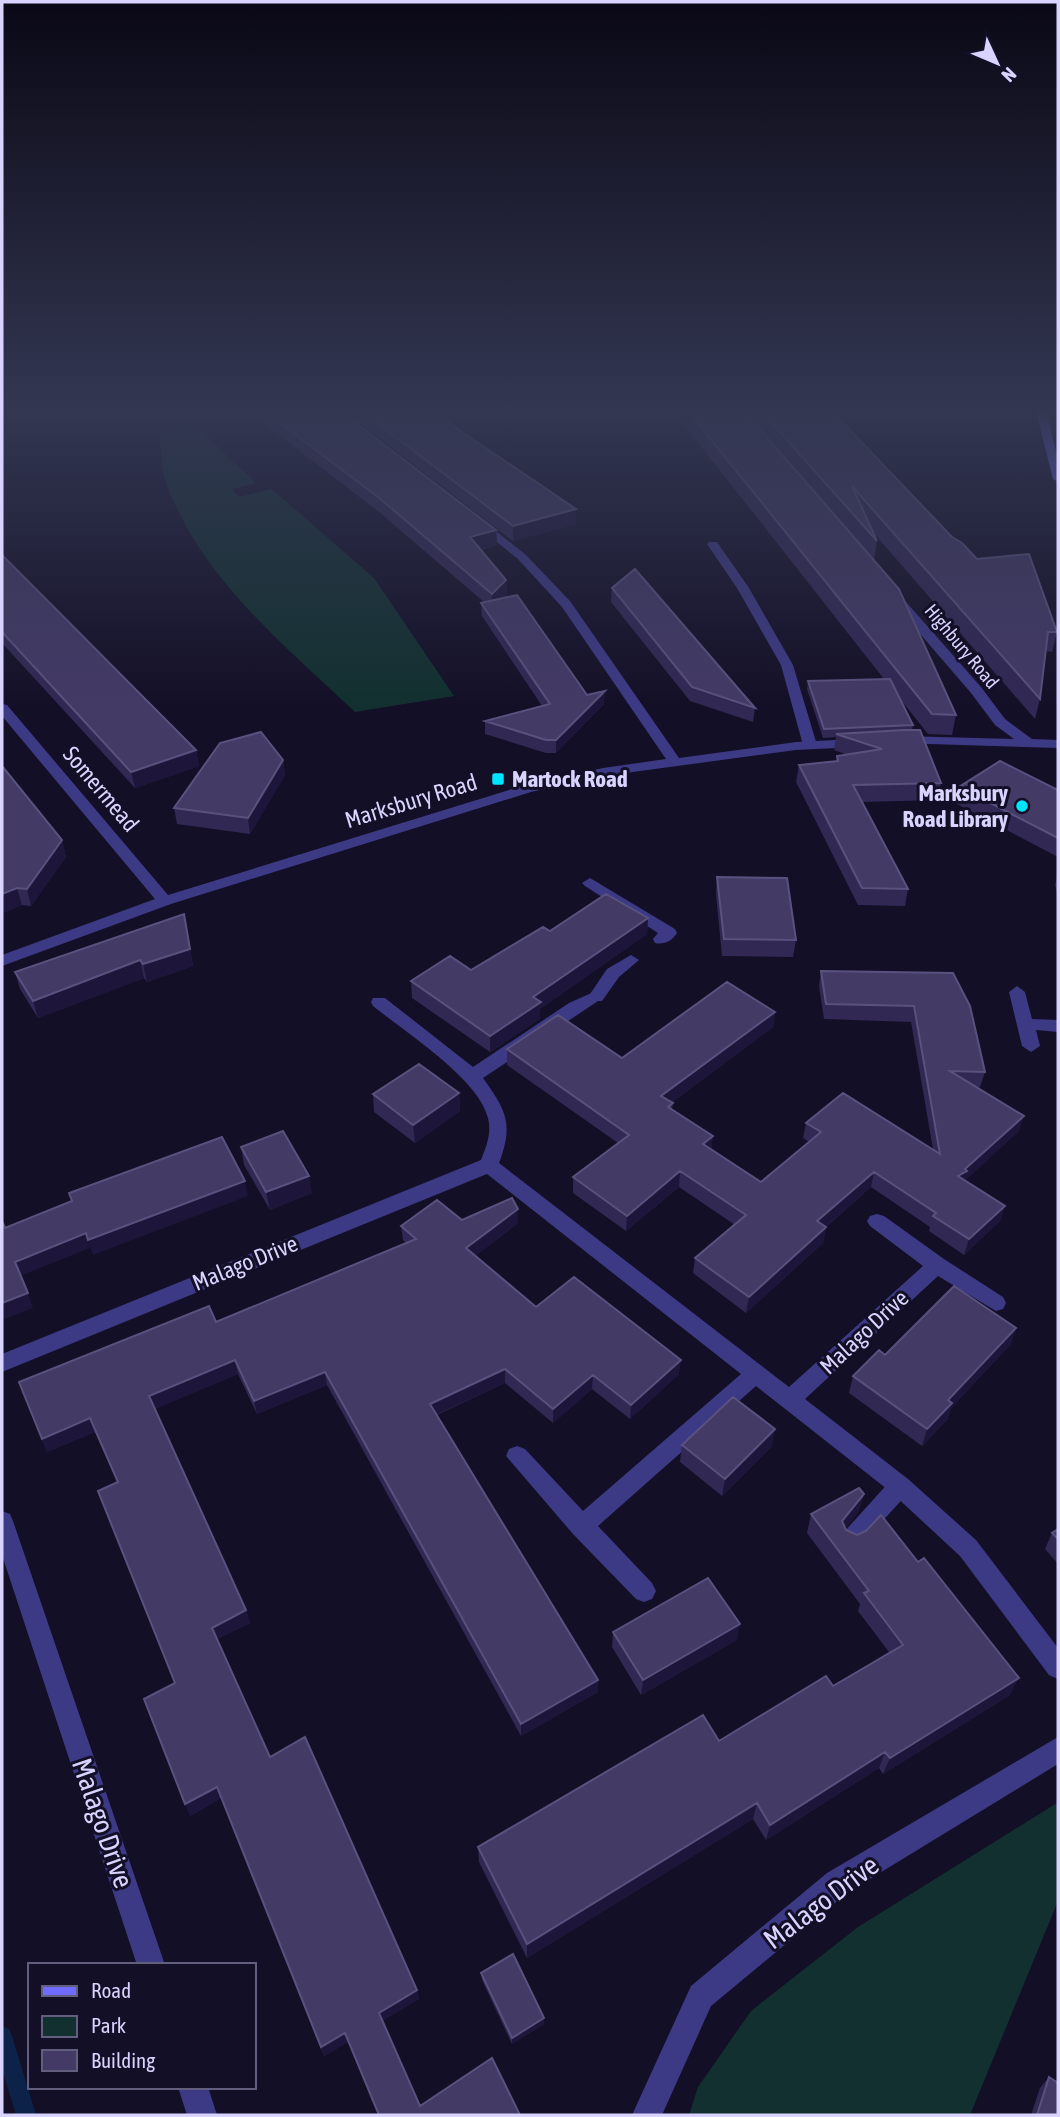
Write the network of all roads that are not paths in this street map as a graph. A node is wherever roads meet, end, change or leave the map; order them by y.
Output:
1 (467, 514) edge
2 (713, 544) dead end
3 (885, 585) edge
4 (2, 708) edge
5 (1027, 742) junction
6 (1058, 744) edge
7 (810, 745) junction
8 (675, 762) junction
9 (590, 883) dead end
10 (165, 901) junction
11 (661, 939) dead end
12 (631, 960) dead end
13 (2, 961) edge
14 (1017, 992) dead end
15 (379, 1002) dead end
16 (1025, 1024) junction
17 (1058, 1026) edge
18 (1031, 1046) dead end
19 (472, 1076) junction
20 (489, 1165) junction
21 (877, 1221) dead end
22 (937, 1265) junction
23 (996, 1303) dead end
24 (2, 1363) edge
25 (754, 1375) junction
26 (792, 1399) junction
27 (517, 1456) dead end
28 (900, 1486) junction
29 (2, 1521) edge
30 (581, 1527) junction
31 (851, 1540) edge
32 (644, 1591) dead end
33 (1058, 1667) edge
34 (1058, 1750) edge
35 (150, 1963) edge
36 (194, 2089) edge
37 (202, 2115) edge
38 (647, 2115) edge

1 - 8 street
2 - 7 street
3 - 5 street, Highbury Road
4 - 10 street, Somermead
5 - 6 street, Marksbury Road
5 - 7 street, Marksbury Road
7 - 8 street, Marksbury Road
8 - 10 street, Marksbury Road
9 - 11 street
10 - 13 street, Marksbury Road
12 - 19 street
14 - 16 street
15 - 19 street
16 - 17 street
16 - 18 street
19 - 20 street
20 - 24 street, Malago Drive
20 - 25 street
21 - 22 street
22 - 23 street
22 - 26 street, Malago Drive
25 - 26 street
25 - 30 street
26 - 28 street
27 - 30 street
28 - 31 street
28 - 33 street
29 - 35 street, Malago Drive
30 - 32 street
34 - 38 street, Malago Drive
36 - 37 street

